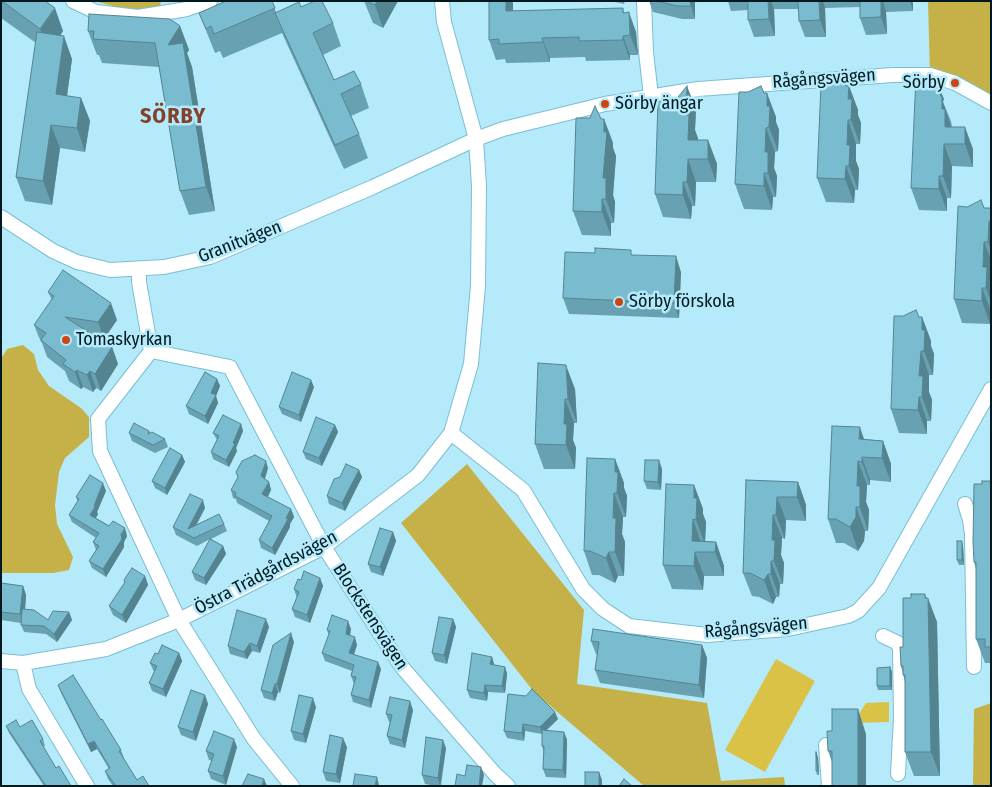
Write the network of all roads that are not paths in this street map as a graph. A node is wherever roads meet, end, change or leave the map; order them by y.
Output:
1 (73, 1) edge
2 (210, 1) edge
3 (442, 1) edge
4 (644, 1) edge
5 (651, 96) junction
6 (991, 103) edge
7 (476, 138) junction
8 (1, 217) edge
9 (139, 268) junction
10 (151, 351) junction
11 (991, 389) edge
12 (451, 433) junction
13 (965, 504) dead end
14 (324, 546) junction
15 (179, 620) junction
16 (883, 636) dead end
17 (1, 661) edge
18 (23, 663) junction
19 (974, 668) dead end
20 (826, 745) edge
21 (898, 774) dead end
22 (87, 786) edge
23 (292, 786) edge
24 (508, 786) edge
25 (829, 786) edge

1 - 2 street
3 - 7 street, Östra Trädgårdsvägen
4 - 5 street
5 - 6 street, Rågångsvägen
5 - 7 street, Rågångsvägen
7 - 9 street, Granitvägen
7 - 12 street, Östra Trädgårdsvägen
8 - 9 street, Granitvägen
9 - 10 street
10 - 14 street, Blockstensvägen
10 - 15 street
11 - 12 street, Rågångsvägen
12 - 14 street, Östra Trädgårdsvägen
13 - 19 street
14 - 15 street, Östra Trädgårdsvägen
14 - 24 street, Blockstensvägen
15 - 18 street, Östra Trädgårdsvägen
15 - 23 street
16 - 21 street
17 - 18 street, Östra Trädgårdsvägen
18 - 22 street
20 - 25 street

